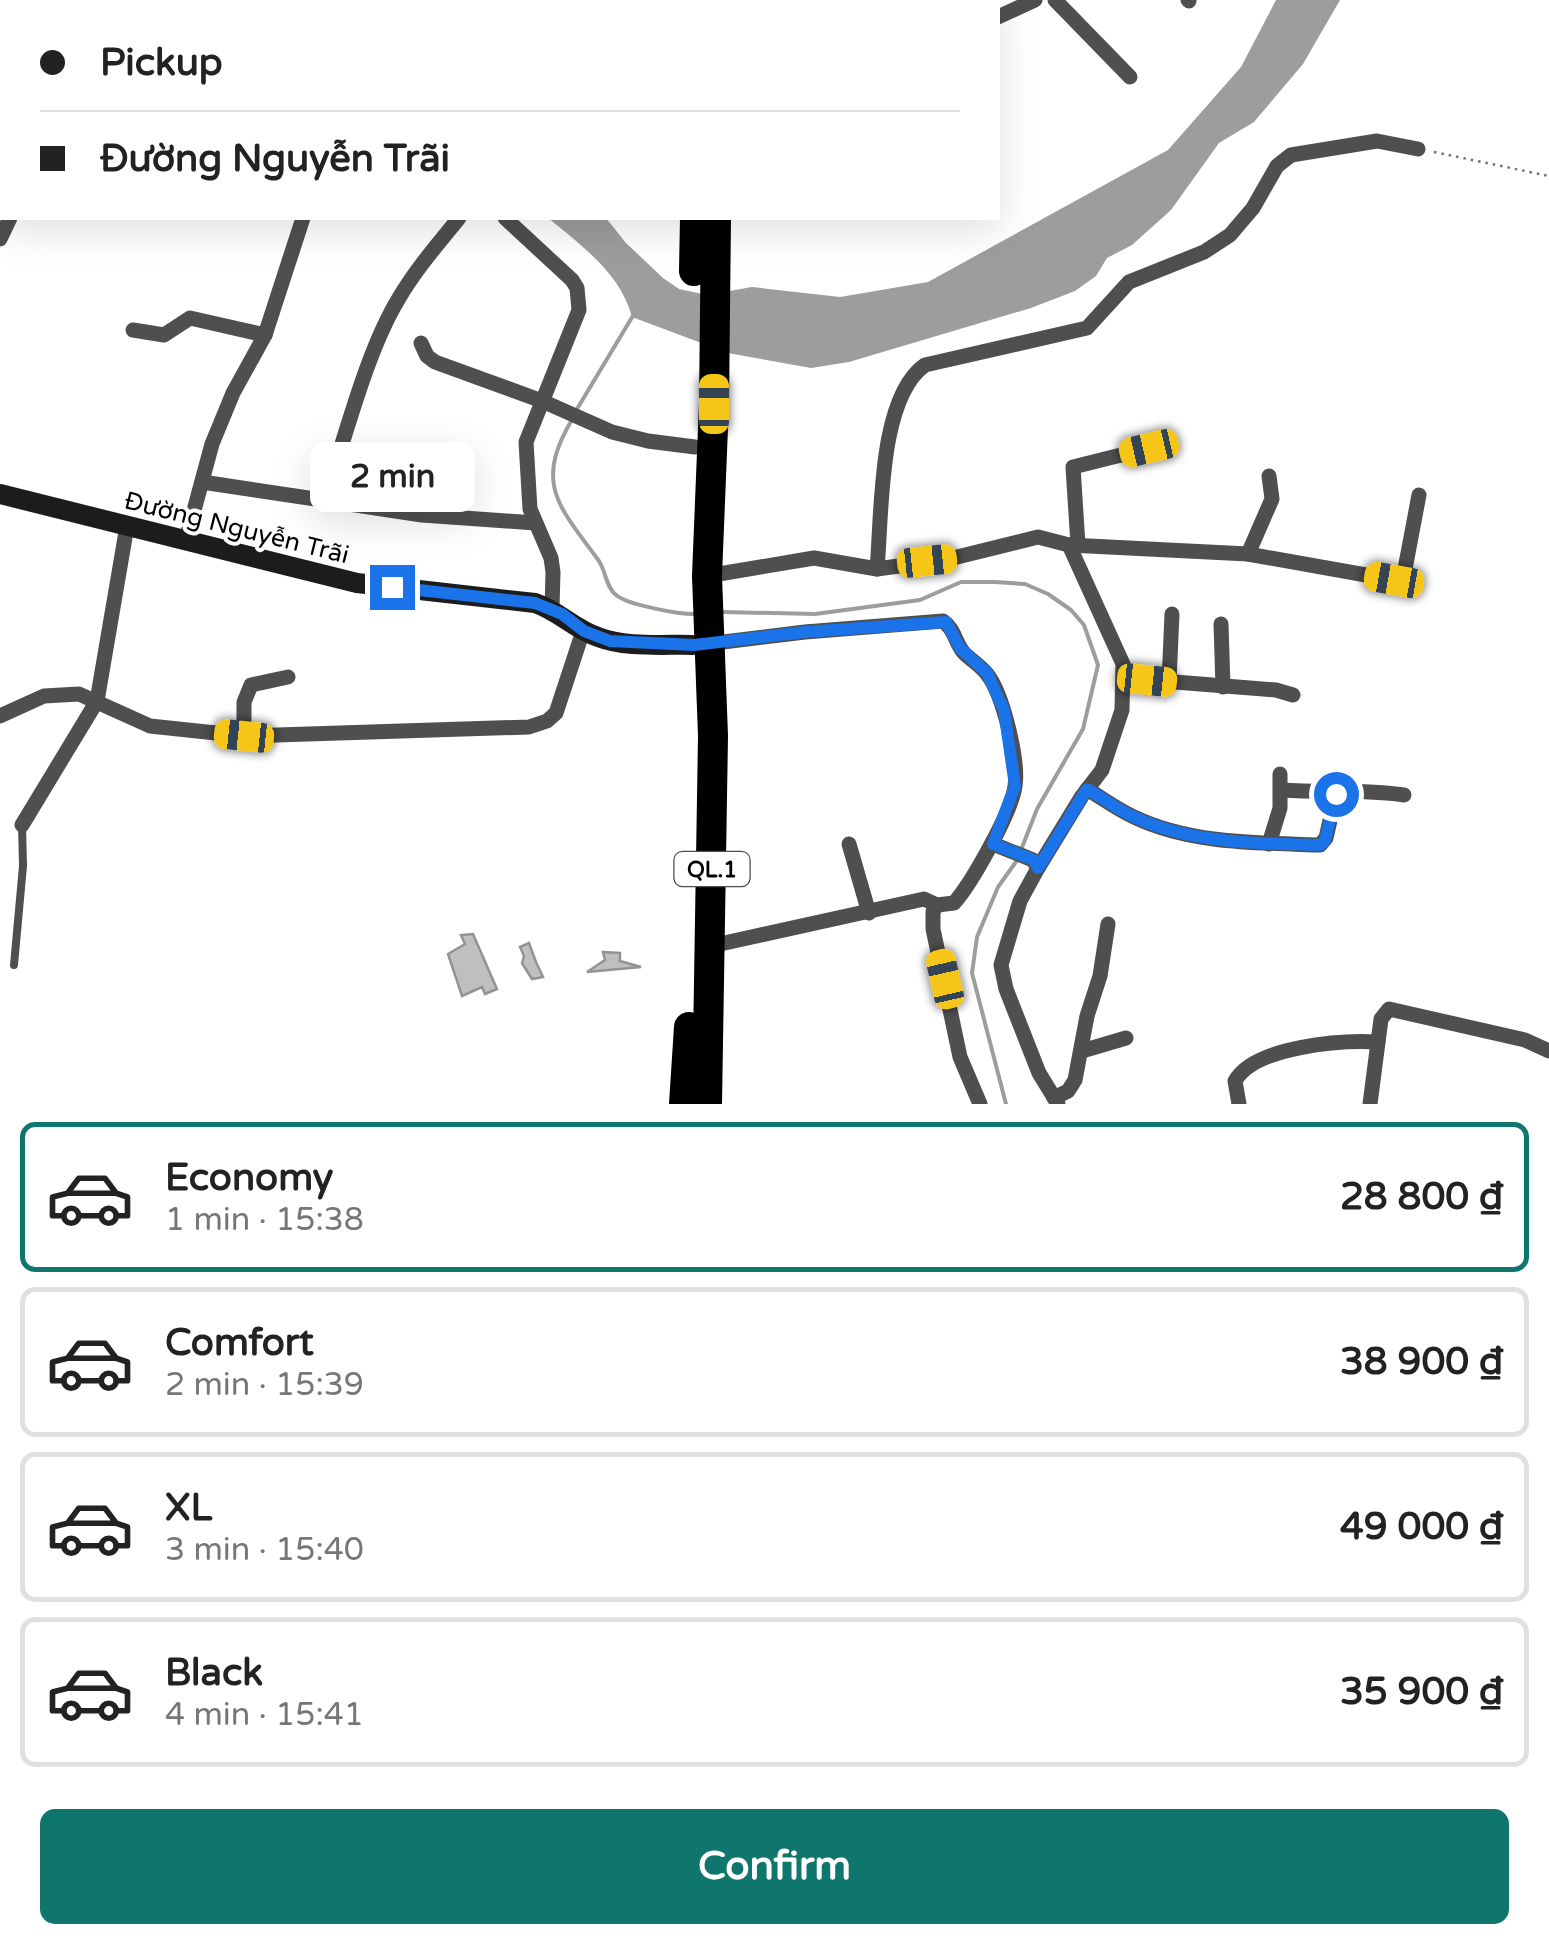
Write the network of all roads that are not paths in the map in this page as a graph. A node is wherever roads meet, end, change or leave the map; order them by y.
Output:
1 (1035, 0) edge
2 (1055, 0) edge
3 (1000, 17) edge
4 (1130, 78) dead end
5 (1418, 148) road end
6 (301, 220) edge
7 (457, 220) edge
8 (506, 220) edge
9 (705, 229) edge
10 (134, 330) dead end
11 (264, 335) junction
12 (421, 343) dead end
13 (542, 401) junction
14 (705, 403) junction
15 (695, 447) junction
16 (1149, 448) dead end
17 (1268, 476) dead end
18 (202, 482) junction
19 (0, 494) edge
20 (1419, 495) dead end
21 (324, 500) junction
22 (535, 522) junction
23 (127, 526) junction
24 (186, 540) junction
25 (1073, 545) junction
26 (1248, 554) junction
27 (877, 569) junction
28 (702, 588) junction
29 (552, 609) junction
30 (1172, 614) dead end
31 (1221, 624) dead end
32 (584, 631) junction
33 (705, 641) junction
34 (288, 677) dead end
35 (1124, 678) junction
36 (1169, 682) junction
37 (1222, 687) junction
38 (1292, 695) dead end
39 (96, 702) junction
40 (0, 716) edge
41 (244, 736) junction
42 (1087, 789) junction
43 (1336, 794) junction
44 (1404, 795) dead end
45 (22, 825) joint
46 (849, 844) dead end
47 (993, 844) junction
48 (1270, 844) junction
49 (1038, 868) junction
50 (937, 905) junction
51 (869, 912) junction
52 (1108, 924) dead end
53 (711, 946) junction
54 (14, 965) dead end
55 (1126, 1038) dead end
56 (1378, 1042) junction
57 (1549, 1051) edge
58 (1082, 1052) junction
59 (1056, 1101) edge
60 (684, 1104) edge
61 (707, 1104) edge
62 (980, 1104) edge
63 (1238, 1104) edge
64 (1370, 1104) edge

1 - 3 street
2 - 4 street
5 - 27 street
6 - 11 street
7 - 21 street
8 - 13 street
9 - 14 highway, QL.1
10 - 11 street
11 - 18 street
12 - 13 street
13 - 15 street
13 - 22 street
14 - 15 highway, QL.1
14 - 28 highway, QL.1
15 - 28 highway, QL.1
16 - 25 street
17 - 26 street
18 - 21 street
18 - 24 street
19 - 23 street, Đường Nguyễn Trãi
20 - 26 street
21 - 22 street
22 - 29 street
23 - 24 street, Đường Nguyễn Trãi
23 - 39 street
24 - 29 street, Đường Nguyễn Trãi
25 - 26 street
25 - 27 street
25 - 35 street
27 - 28 street
28 - 33 highway, QL.1
29 - 32 street, Đường Nguyễn Trãi
30 - 36 street
31 - 37 street
32 - 33 street, Đường Nguyễn Trãi
32 - 41 street
33 - 47 street
33 - 53 highway, QL.1
33 - 60 highway, QL.1
34 - 41 street
35 - 36 street
35 - 42 street
36 - 37 street
37 - 38 street
39 - 40 street
39 - 41 street
39 - 45 street
42 - 48 street
42 - 49 street
43 - 44 street
43 - 48 street
43 - 48 street
45 - 54 lane
46 - 51 street
47 - 49 street
47 - 50 street
49 - 59 street
50 - 51 street
50 - 62 street
51 - 53 street
52 - 58 street
53 - 61 highway, QL.1
55 - 58 street
56 - 57 street
56 - 63 street
56 - 64 street
58 - 59 street

